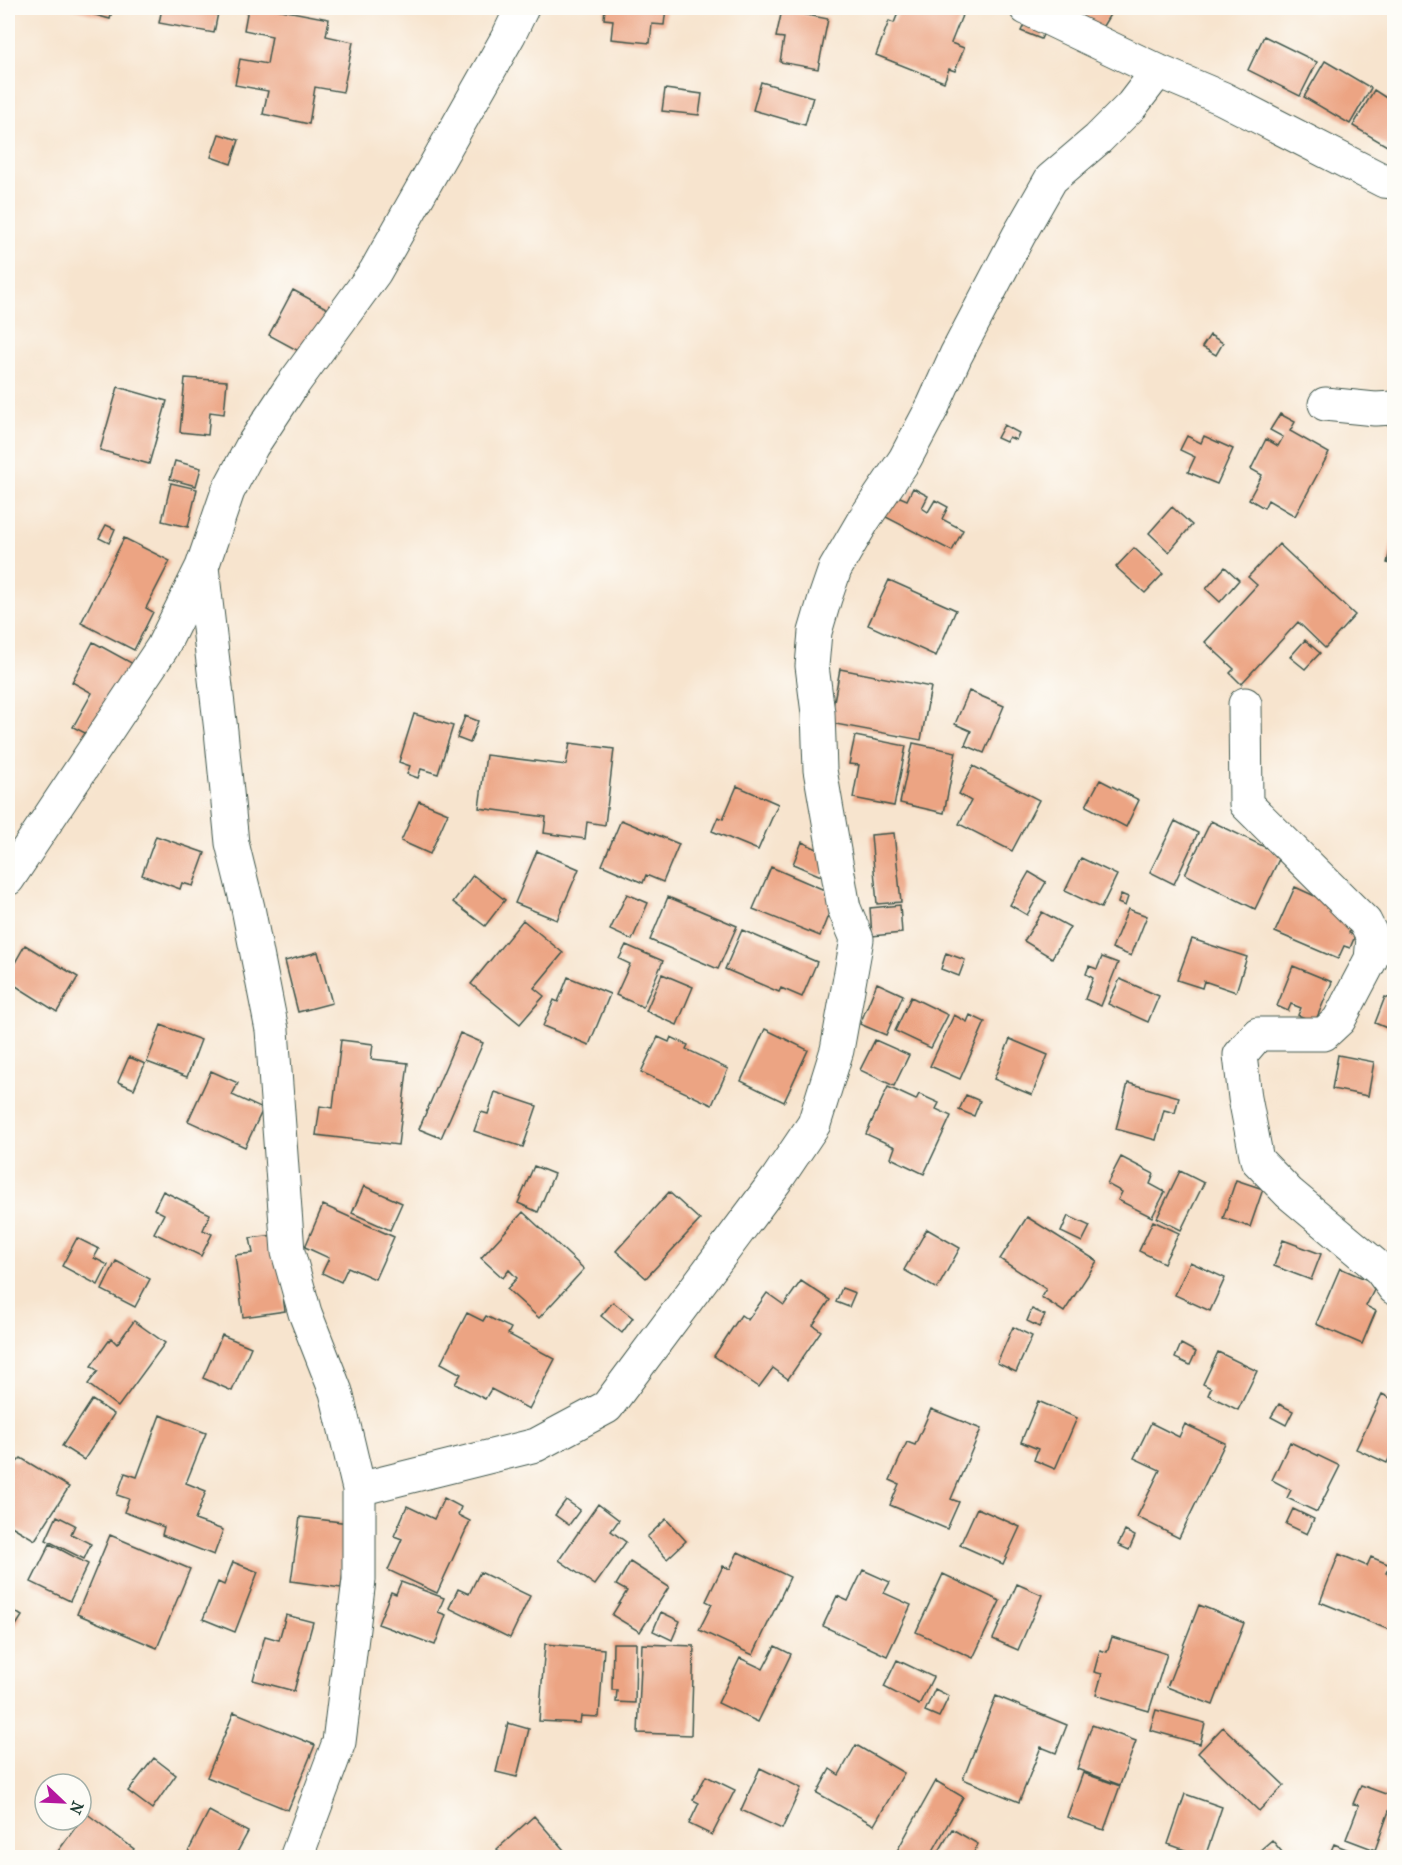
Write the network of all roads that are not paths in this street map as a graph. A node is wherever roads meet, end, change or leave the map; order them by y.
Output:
1 (522, 8) edge
2 (1026, 8) edge
3 (1158, 71) junction
4 (1395, 182) edge
5 (1324, 404) dead end
6 (1395, 408) edge
7 (201, 567) junction
8 (1245, 704) dead end
9 (8, 879) edge
10 (1395, 1288) edge
11 (359, 1489) junction
12 (296, 1857) edge

1 - 7 street
2 - 3 street
3 - 4 street
3 - 11 street
5 - 6 street
7 - 9 street
7 - 11 street
8 - 10 street
11 - 12 street

